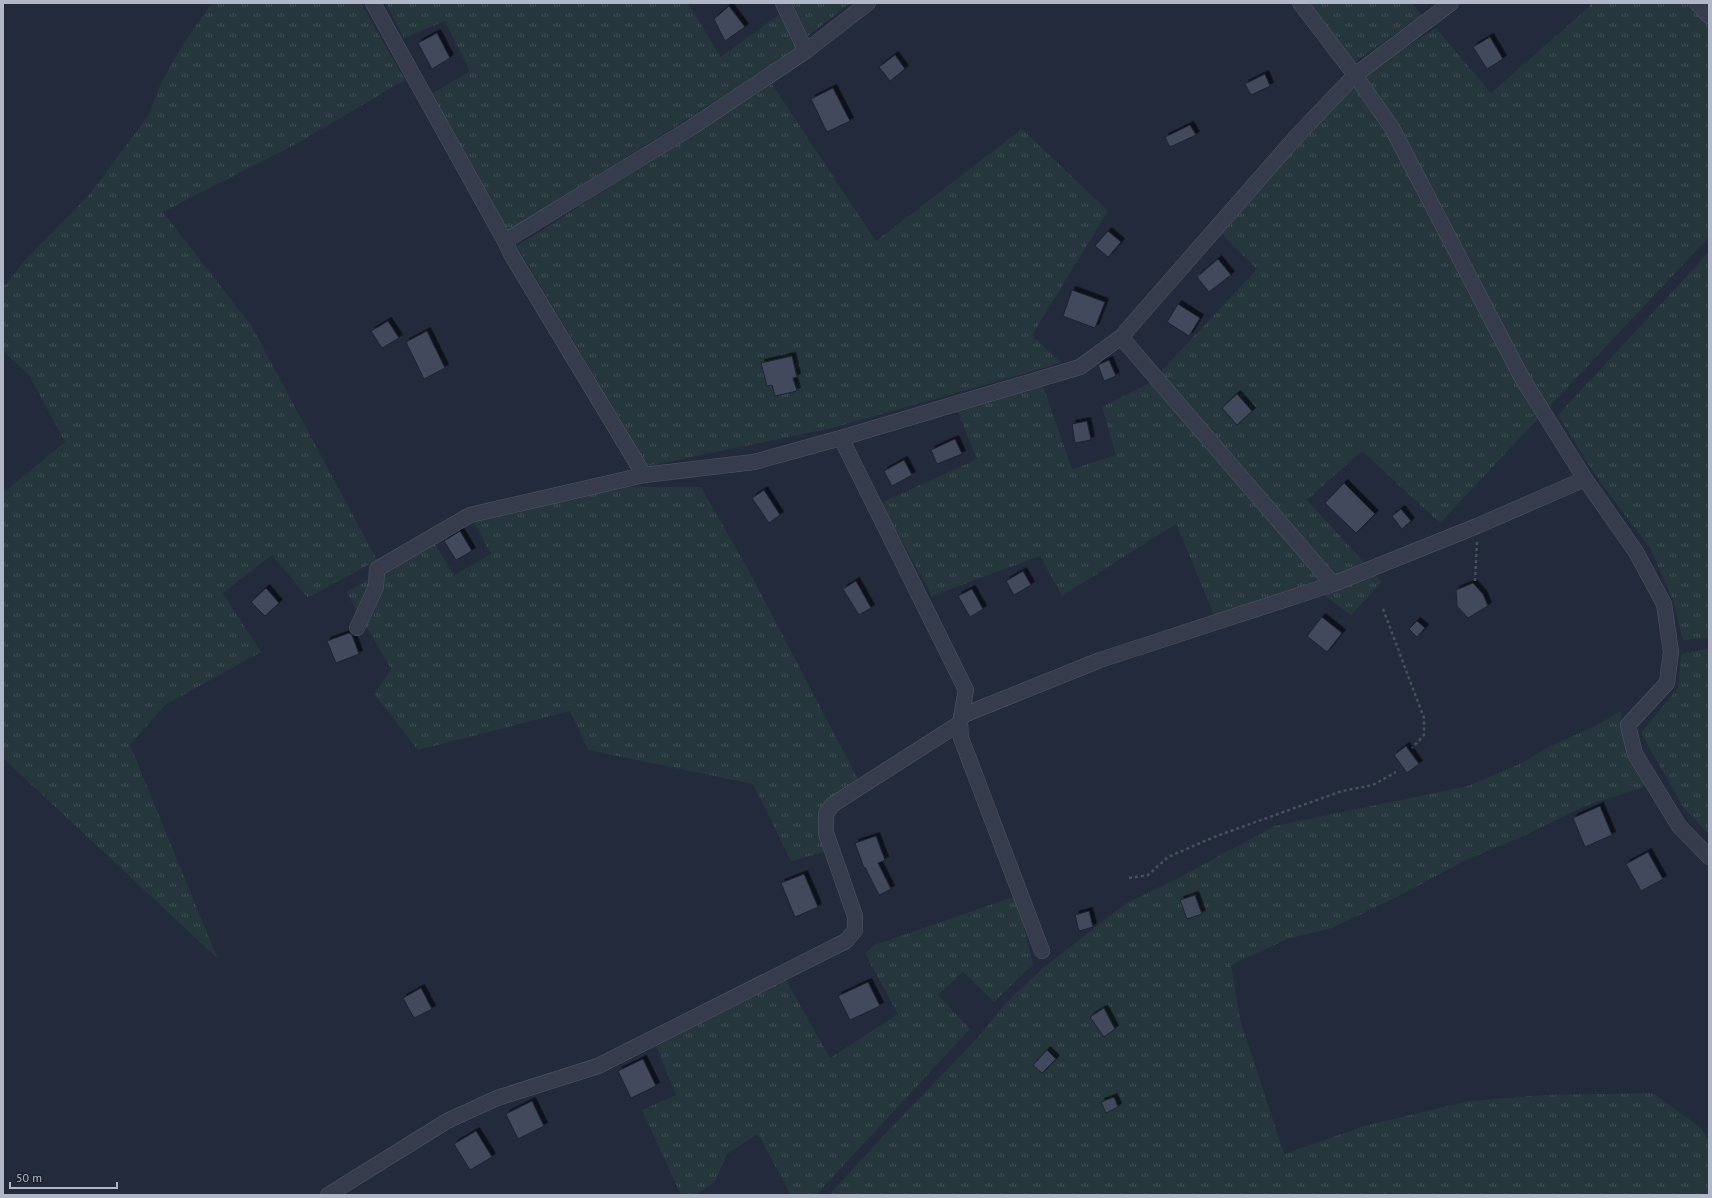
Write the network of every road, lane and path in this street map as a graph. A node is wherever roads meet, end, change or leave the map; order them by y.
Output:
1 (373, 3) edge
2 (783, 3) edge
3 (868, 3) edge
4 (1300, 3) edge
5 (1451, 3) edge
6 (1697, 3) edge
7 (1709, 16) edge
8 (806, 52) junction
9 (1355, 75) junction
10 (505, 241) junction
11 (1121, 337) junction
12 (841, 438) junction
13 (644, 475) junction
14 (1585, 479) junction
15 (1477, 526) junction
16 (1475, 581) dead end
17 (1333, 584) junction
18 (1383, 609) dead end
19 (357, 628) dead end
20 (961, 720) junction
21 (1412, 748) dead end
22 (1396, 772) dead end
23 (1709, 857) edge
24 (1129, 878) dead end
25 (1042, 951) dead end
26 (328, 1195) edge

1 - 10 street
2 - 8 street
3 - 8 street
4 - 9 street
5 - 9 street
6 - 7 street
8 - 10 street
9 - 11 street
9 - 14 street
10 - 13 street
11 - 12 street
11 - 17 street
12 - 13 street
12 - 20 street
13 - 19 street
14 - 15 street
14 - 23 street
15 - 16 path
15 - 17 street
17 - 20 street
18 - 21 path
20 - 25 street
20 - 26 street
22 - 24 path

